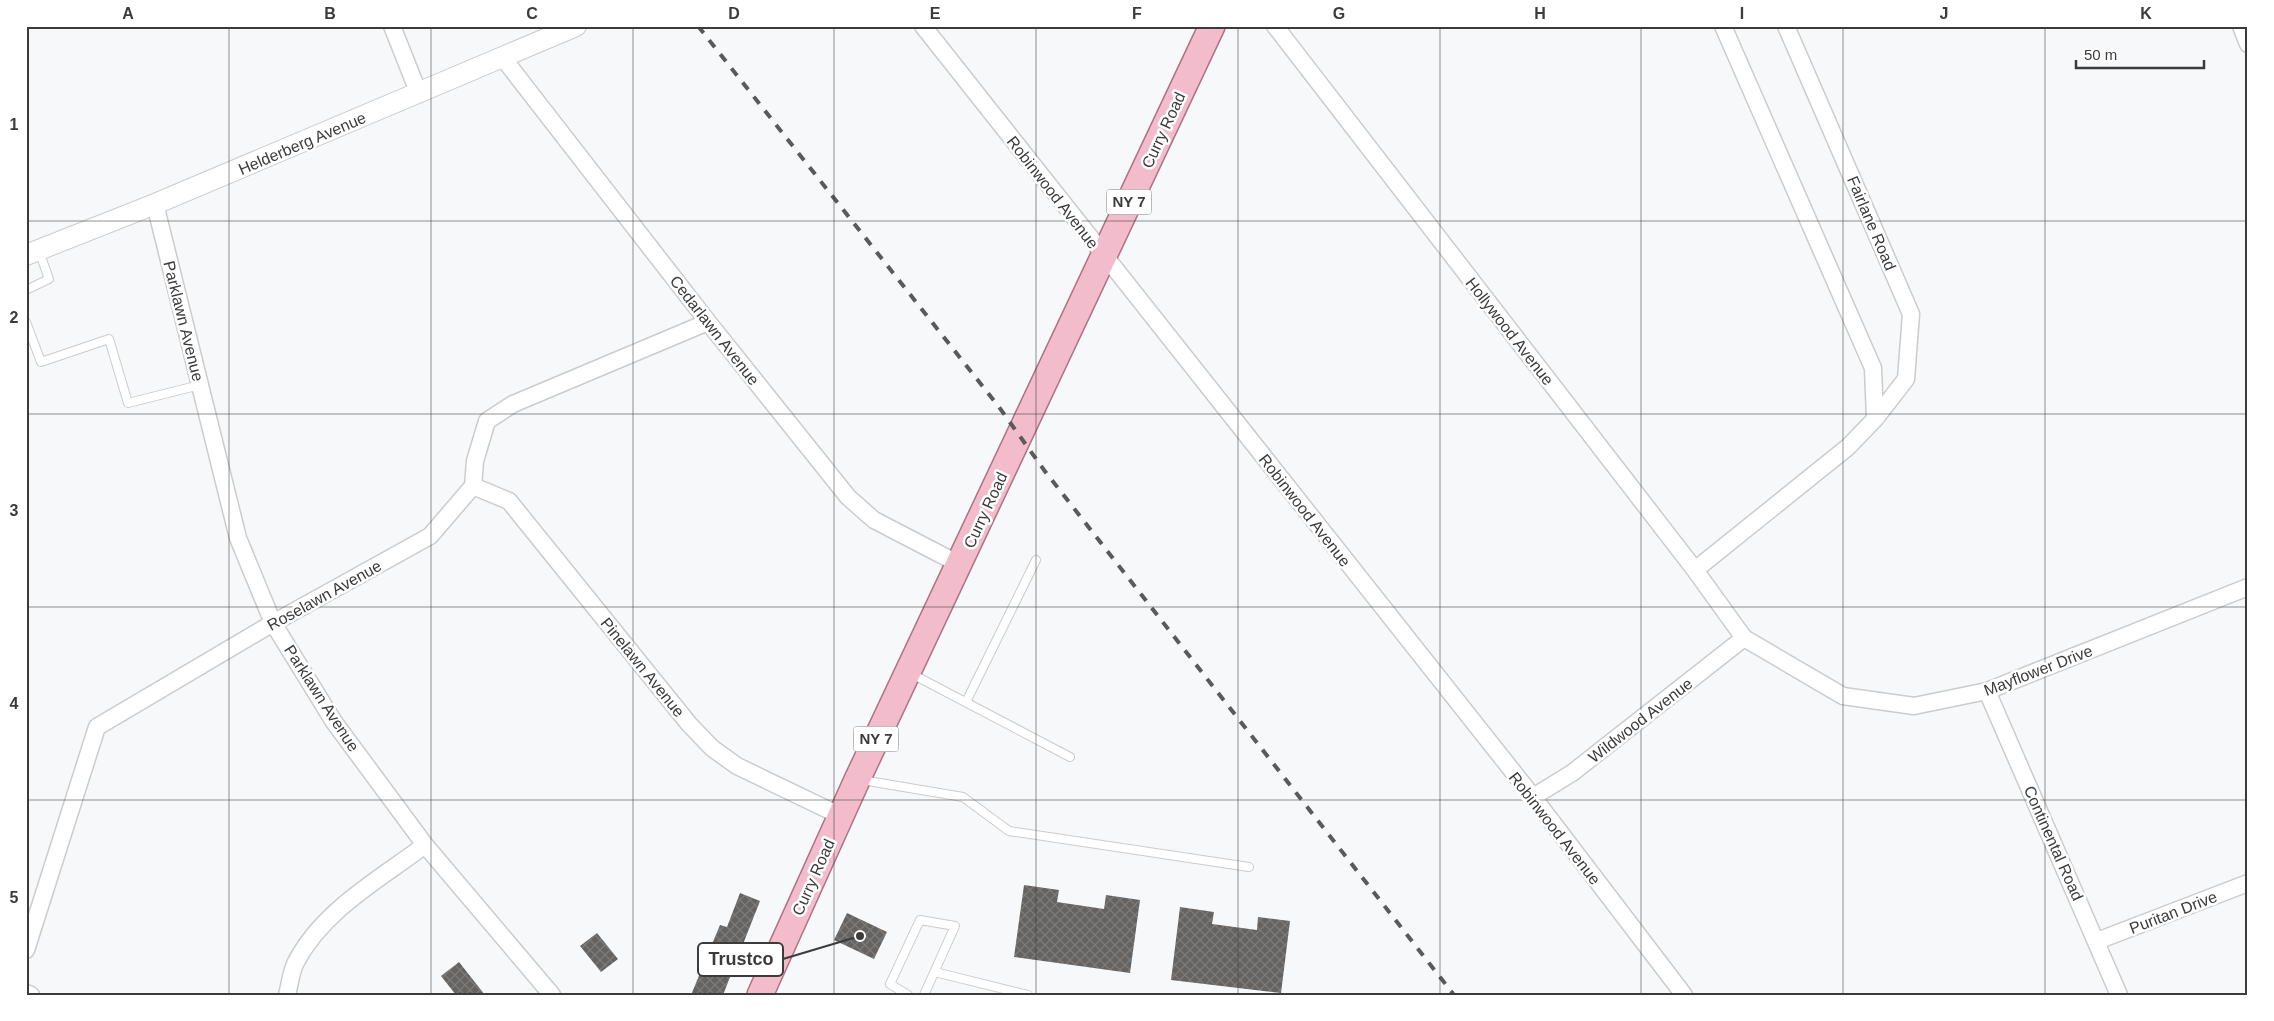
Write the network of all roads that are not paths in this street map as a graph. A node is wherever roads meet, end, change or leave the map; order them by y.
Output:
1 (392, 26) edge
2 (576, 26) edge
3 (923, 26) edge
4 (1212, 26) edge
5 (1275, 26) edge
6 (1723, 26) edge
7 (1786, 26) edge
8 (503, 58) junction
9 (419, 94) junction
10 (155, 204) junction
11 (33, 252) edge
12 (1103, 255) junction
13 (26, 290) edge
14 (26, 322) edge
15 (708, 322) junction
16 (200, 385) junction
17 (1875, 419) junction
18 (473, 486) junction
19 (1036, 560) dead end
20 (959, 564) junction
21 (1695, 570) junction
22 (2248, 587) edge
23 (273, 623) junction
24 (1744, 638) junction
25 (908, 672) junction
26 (1987, 691) junction
27 (966, 702) junction
28 (1070, 757) dead end
29 (857, 780) junction
30 (1533, 797) junction
31 (841, 816) junction
32 (425, 845) junction
33 (1250, 868) dead end
34 (2248, 883) edge
35 (2098, 941) junction
36 (26, 950) edge
37 (935, 972) junction
38 (26, 993) edge
39 (31, 995) edge
40 (287, 995) edge
41 (552, 995) edge
42 (760, 995) edge
43 (908, 995) edge
44 (924, 995) edge
45 (1028, 995) edge
46 (1684, 995) edge
47 (2119, 995) edge

1 - 9 street
2 - 8 street, Helderberg Avenue
3 - 12 street, Robinwood Avenue
4 - 12 main road, Curry Road / NY 7
5 - 21 street, Hollywood Avenue
6 - 17 street
7 - 17 street, Fairlane Road
8 - 9 street, Helderberg Avenue
8 - 15 street, Cedarlawn Avenue
9 - 10 street, Helderberg Avenue
10 - 11 street, Helderberg Avenue
10 - 16 street, Parklawn Avenue
11 - 13 lane
12 - 20 main road, Curry Road / NY 7
12 - 30 street, Robinwood Avenue
14 - 16 lane
15 - 18 street
15 - 20 street, Cedarlawn Avenue
16 - 23 street, Parklawn Avenue
17 - 21 street, Fairlane Road
18 - 23 street, Roselawn Avenue
18 - 31 street, Pinelawn Avenue
19 - 27 lane
20 - 25 main road, Curry Road / NY 7
21 - 24 street, Hollywood Avenue
22 - 26 street, Mayflower Drive
23 - 32 street, Parklawn Avenue
23 - 36 street, Roselawn Avenue
24 - 26 street, Mayflower Drive
24 - 30 street, Wildwood Avenue
25 - 27 lane
25 - 29 main road, Curry Road / NY 7
26 - 35 street, Continental Road
27 - 28 lane
29 - 31 main road, Curry Road / NY 7
29 - 33 lane
30 - 46 street, Robinwood Avenue
31 - 42 main road, Curry Road / NY 7
32 - 40 street
32 - 41 street, Parklawn Avenue
34 - 35 street, Puritan Drive
35 - 47 street, Continental Road
37 - 43 lane
37 - 44 lane
37 - 45 lane
38 - 39 street

